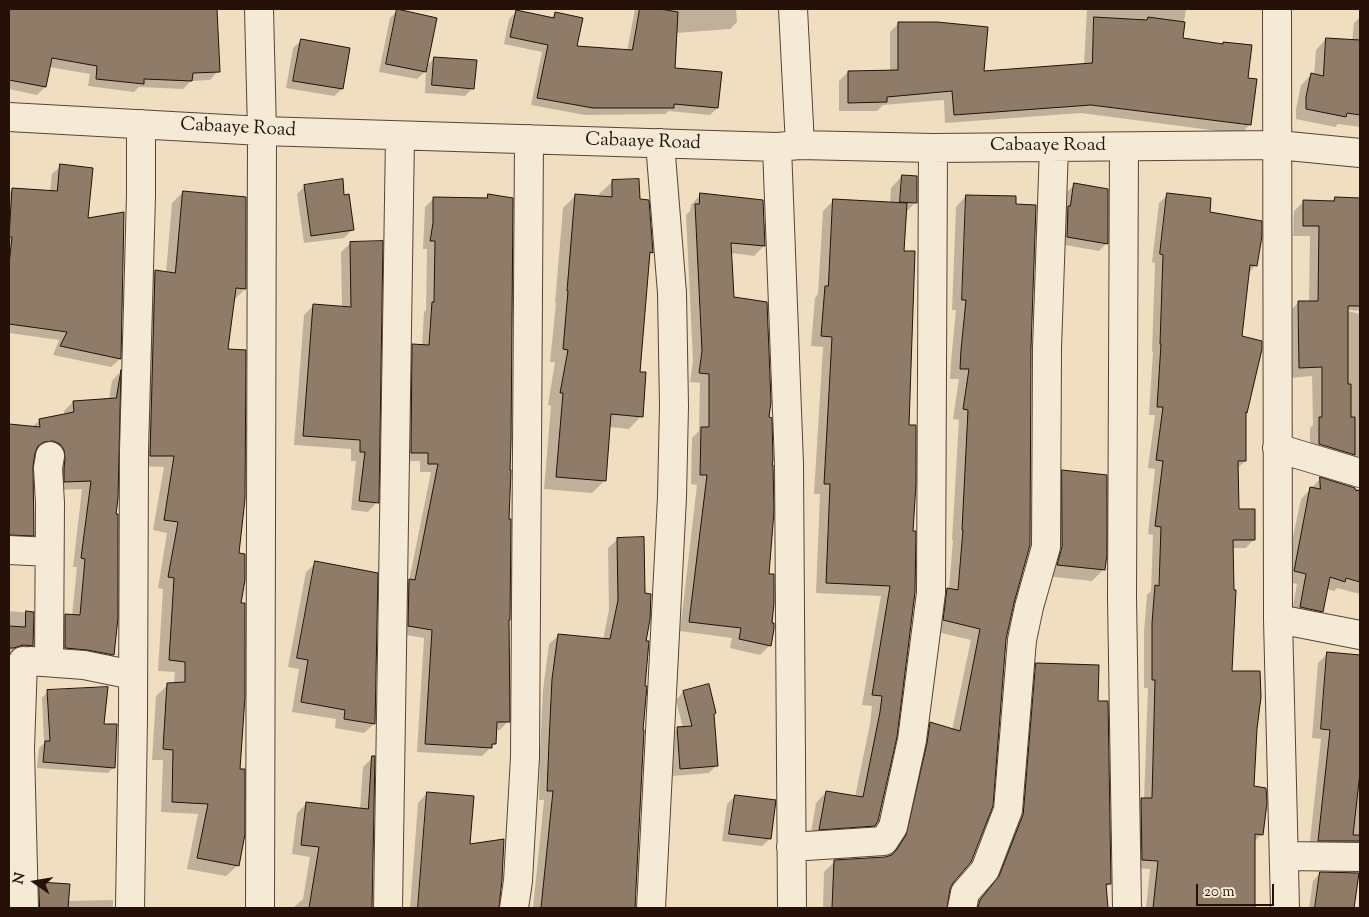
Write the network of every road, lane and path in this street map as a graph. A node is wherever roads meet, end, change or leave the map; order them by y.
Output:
1 (258, 9) edge
2 (793, 9) edge
3 (1277, 9) edge
4 (9, 117) edge
5 (141, 124) junction
6 (262, 131) junction
7 (400, 136) junction
8 (529, 139) junction
9 (660, 143) junction
10 (1278, 145) junction
11 (788, 146) junction
12 (1054, 147) junction
13 (1124, 147) junction
14 (933, 148) junction
15 (1360, 153) edge
16 (1277, 448) junction
17 (50, 456) dead end
18 (1360, 473) edge
19 (9, 550) edge
20 (49, 552) junction
21 (1278, 619) junction
22 (1360, 635) edge
23 (27, 661) edge
24 (134, 675) junction
25 (791, 846) junction
26 (1284, 856) junction
27 (1360, 857) edge
28 (24, 908) edge
29 (130, 908) edge
30 (260, 908) edge
31 (388, 908) edge
32 (514, 908) edge
33 (651, 908) edge
34 (792, 908) edge
35 (962, 908) edge
36 (1127, 908) edge
37 (1285, 908) edge

1 - 6 street
2 - 11 street
3 - 10 street
4 - 5 street, Cabaaye Road
5 - 6 street, Cabaaye Road
5 - 24 street
6 - 7 street, Cabaaye Road
6 - 30 street
7 - 8 street, Cabaaye Road
7 - 31 street
8 - 9 street, Cabaaye Road
8 - 32 street
9 - 11 street, Cabaaye Road
9 - 33 street
10 - 13 street, Cabaaye Road
10 - 15 street, Cabaaye Road
10 - 16 street
11 - 14 street, Cabaaye Road
11 - 25 street
12 - 13 street, Cabaaye Road
12 - 14 street, Cabaaye Road
12 - 35 street
13 - 36 street
14 - 25 street
16 - 18 street
16 - 21 street
17 - 20 street
19 - 20 street
20 - 23 street
21 - 22 street
21 - 26 street
23 - 24 street
23 - 28 street
24 - 29 street
25 - 34 street
26 - 27 street
26 - 37 street

